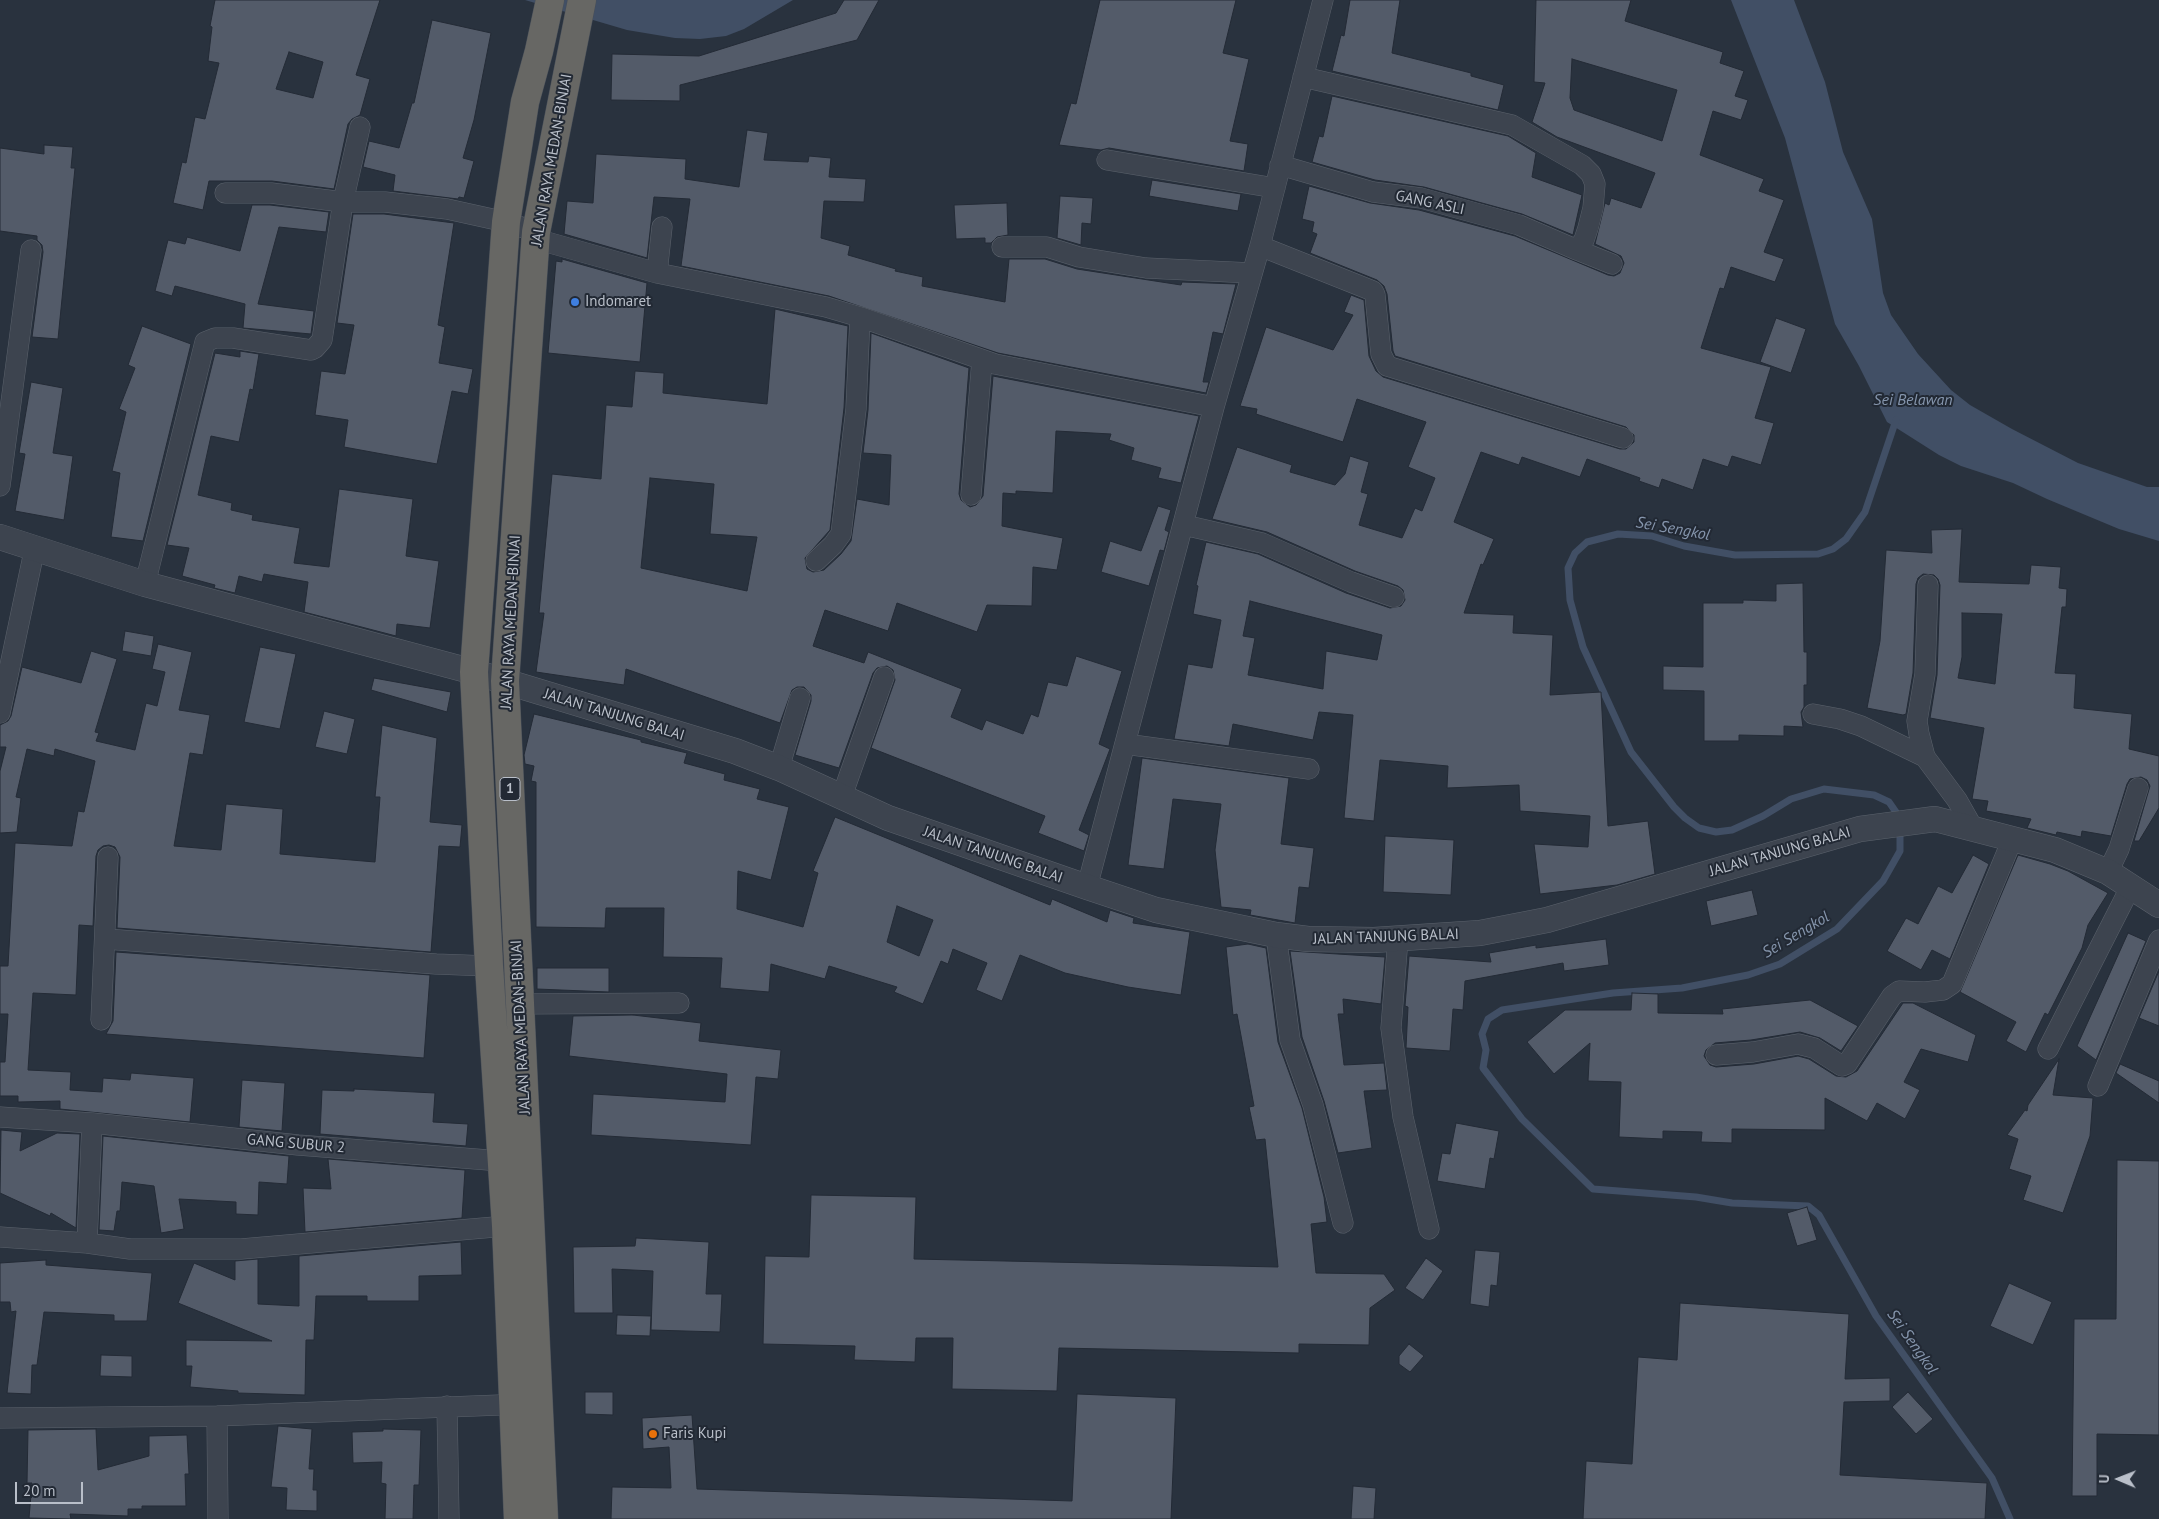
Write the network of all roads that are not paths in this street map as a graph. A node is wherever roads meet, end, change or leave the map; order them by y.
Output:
1 (530, 0) edge
2 (550, 0) edge
3 (582, 0) edge
4 (1324, 0) edge
5 (531, 46) junction
6 (1302, 77) junction
7 (360, 127) dead end
8 (1106, 160) dead end
9 (1280, 165) junction
10 (1275, 188) junction
11 (226, 193) dead end
12 (343, 202) junction
13 (506, 222) junction
14 (662, 227) dead end
15 (536, 236) junction
16 (1260, 246) junction
17 (1002, 247) dead end
18 (31, 250) dead end
19 (1577, 250) junction
20 (1612, 264) dead end
21 (657, 273) junction
22 (1252, 273) junction
23 (860, 317) junction
24 (982, 360) junction
25 (1214, 407) junction
26 (1623, 438) dead end
27 (0, 486) edge
28 (972, 495) dead end
29 (1184, 524) junction
30 (0, 537) edge
31 (35, 547) junction
32 (816, 560) dead end
33 (145, 584) junction
34 (1928, 585) dead end
35 (1394, 597) dead end
36 (474, 672) junction
37 (884, 677) dead end
38 (505, 681) junction
39 (800, 698) dead end
40 (0, 713) edge
41 (1813, 714) dead end
42 (1126, 744) junction
43 (1925, 757) junction
44 (779, 768) junction
45 (1310, 769) dead end
46 (2138, 788) dead end
47 (842, 796) junction
48 (1974, 830) junction
49 (2012, 840) junction
50 (108, 856) dead end
51 (2108, 872) junction
52 (1088, 887) junction
53 (2130, 888) junction
54 (2159, 905) edge
55 (1276, 935) junction
56 (1398, 938) junction
57 (106, 939) junction
58 (2159, 940) edge
59 (489, 966) junction
60 (679, 1003) dead end
61 (520, 1004) junction
62 (101, 1020) dead end
63 (2048, 1049) dead end
64 (1716, 1055) dead end
65 (2098, 1086) dead end
66 (0, 1117) edge
67 (92, 1123) junction
68 (501, 1161) junction
69 (1343, 1223) dead end
70 (506, 1226) junction
71 (1429, 1229) dead end
72 (0, 1238) edge
73 (86, 1243) junction
74 (525, 1404) junction
75 (447, 1406) junction
76 (217, 1416) junction
77 (0, 1418) edge
78 (218, 1519) edge
79 (448, 1519) edge
80 (518, 1519) edge
81 (544, 1519) edge

1 - 5 highway, JALAN RAYA MEDAN-BINJAI / 1
2 - 5 highway, JALAN RAYA MEDAN-BINJAI / 1
3 - 15 highway, JALAN RAYA MEDAN-BINJAI / 1
4 - 6 street
5 - 13 highway, JALAN RAYA MEDAN-BINJAI / 1
6 - 9 street
6 - 19 street
7 - 12 street
8 - 10 street
9 - 10 street
9 - 19 street, GANG ASLI
10 - 16 street
11 - 12 street
12 - 13 street
12 - 33 street
13 - 15 street
13 - 36 highway, JALAN RAYA MEDAN-BINJAI / 1
14 - 21 street
15 - 21 street
15 - 38 highway, JALAN RAYA MEDAN-BINJAI / 1
16 - 22 street
16 - 26 street
17 - 22 street
18 - 27 street
19 - 20 street, GANG ASLI
21 - 23 street
22 - 25 street
23 - 24 street
23 - 32 street
24 - 25 street
24 - 28 street
25 - 29 street
29 - 35 street
29 - 42 street
30 - 31 street, JALAN TANJUNG BALAI
31 - 33 street, JALAN TANJUNG BALAI
31 - 40 street
33 - 36 street, JALAN TANJUNG BALAI
34 - 43 street
36 - 38 street, JALAN TANJUNG BALAI
36 - 59 highway, JALAN RAYA MEDAN-BINJAI / 1
37 - 47 street
38 - 44 street, JALAN TANJUNG BALAI
38 - 61 highway, JALAN RAYA MEDAN-BINJAI / 1
39 - 44 street
41 - 43 street
42 - 45 street
42 - 52 street
43 - 48 street
44 - 47 street, JALAN TANJUNG BALAI
46 - 51 street
47 - 52 street, JALAN TANJUNG BALAI
48 - 49 street, JALAN TANJUNG BALAI
48 - 56 street, JALAN TANJUNG BALAI
49 - 51 street, JALAN TANJUNG BALAI
49 - 64 street
50 - 57 street
51 - 53 street, JALAN TANJUNG BALAI
52 - 55 street, JALAN TANJUNG BALAI
53 - 54 street, JALAN TANJUNG BALAI
53 - 63 street
55 - 56 street, JALAN TANJUNG BALAI
55 - 69 street
56 - 71 street
57 - 59 street
57 - 62 street
58 - 65 street
59 - 68 highway, JALAN RAYA MEDAN-BINJAI / 1
60 - 61 street
61 - 74 highway, JALAN RAYA MEDAN-BINJAI / 1
66 - 67 street, GANG SUBUR 2
67 - 68 street, GANG SUBUR 2
67 - 73 street
68 - 70 highway, JALAN RAYA MEDAN-BINJAI / 1
70 - 73 street
70 - 74 highway, JALAN RAYA MEDAN-BINJAI / 1
72 - 73 street
74 - 75 street
74 - 80 highway, JALAN RAYA MEDAN-BINJAI / 1
74 - 81 highway, JALAN RAYA MEDAN-BINJAI / 1
75 - 76 street
75 - 79 street
76 - 77 street
76 - 78 street

